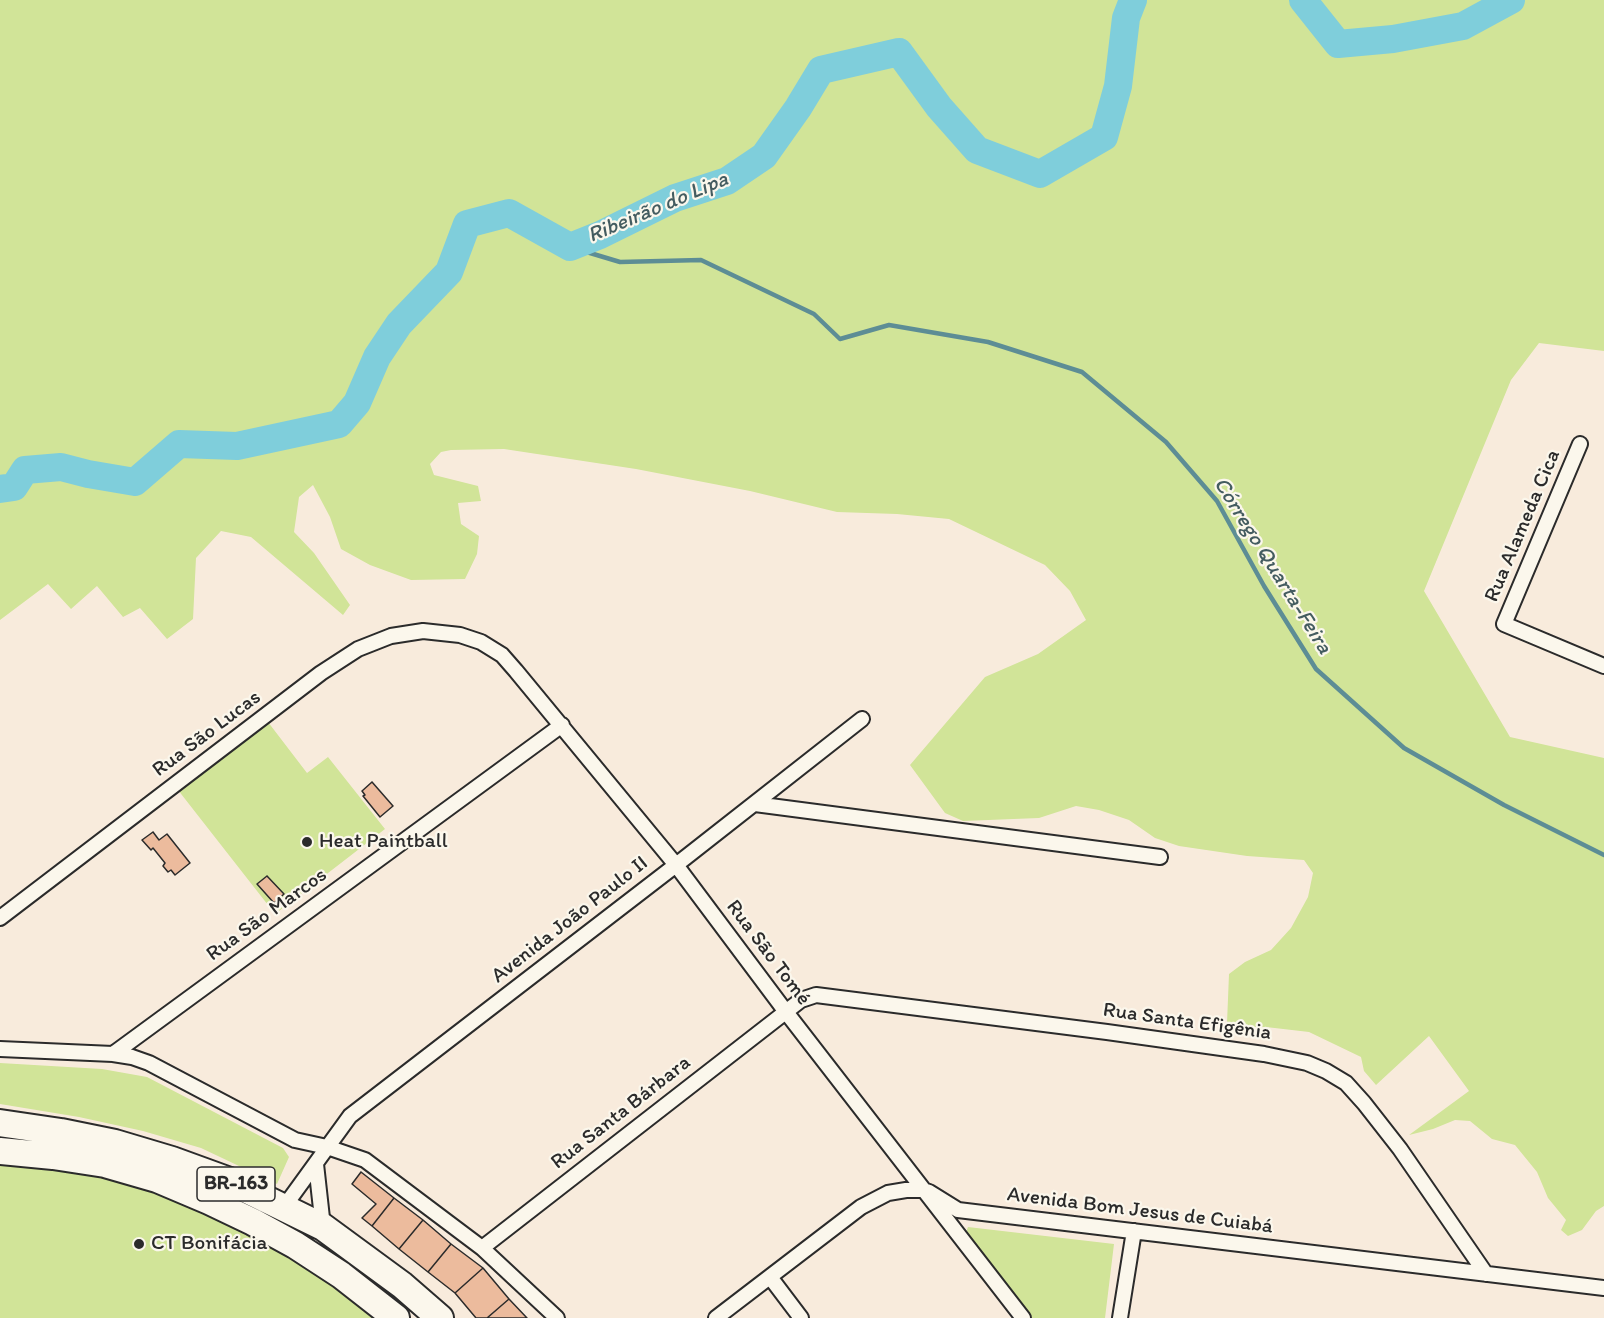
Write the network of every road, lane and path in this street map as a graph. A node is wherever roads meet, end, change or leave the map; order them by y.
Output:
1 (1580, 444) dead end
2 (460, 635) joint
3 (1604, 666) edge
4 (862, 719) dead end
5 (562, 725) junction
6 (755, 804) junction
7 (1160, 857) dead end
8 (676, 865) junction
9 (0, 918) edge
10 (786, 1012) junction
11 (0, 1049) edge
12 (113, 1054) junction
13 (0, 1123) edge
14 (327, 1147) junction
15 (0, 1151) edge
16 (316, 1164) junction
17 (923, 1190) junction
18 (284, 1207) junction
19 (323, 1227) junction
20 (1134, 1231) junction
21 (482, 1248) junction
22 (1486, 1274) junction
23 (770, 1277) junction
24 (1604, 1288) edge
25 (396, 1318) edge
26 (440, 1318) edge
27 (557, 1318) edge
28 (716, 1318) edge
29 (801, 1318) edge
30 (1023, 1318) edge
31 (1120, 1318) edge

1 - 3 street, Rua Alameda Cica
2 - 5 street, Rua São Tomé
2 - 9 street, Rua São Lucas
4 - 6 street, Avenida João Paulo II
5 - 8 street, Rua São Tomé
5 - 12 street, Rua São Marcos
6 - 7 street
6 - 8 street, Avenida João Paulo II
8 - 10 street, Rua São Tomé
8 - 14 street, Avenida João Paulo II
10 - 17 street, Rua São Tomé
10 - 21 street, Rua Santa Bárbara
10 - 22 street, Rua Santa Efigênia
11 - 12 street
12 - 14 street
13 - 18 highway, BR-163
14 - 16 street, Avenida João Paulo II
14 - 21 street
15 - 25 highway, BR-163
16 - 18 street, Avenida João Paulo II
16 - 19 street
17 - 20 street, Avenida Bom Jesus de Cuiabá
17 - 23 street
17 - 30 street, Rua São Tomé
18 - 19 highway, BR-163
19 - 26 highway, BR-163
20 - 22 street, Avenida Bom Jesus de Cuiabá
20 - 31 street
21 - 27 street
22 - 24 street, Avenida Bom Jesus de Cuiabá
23 - 28 street
23 - 29 street

